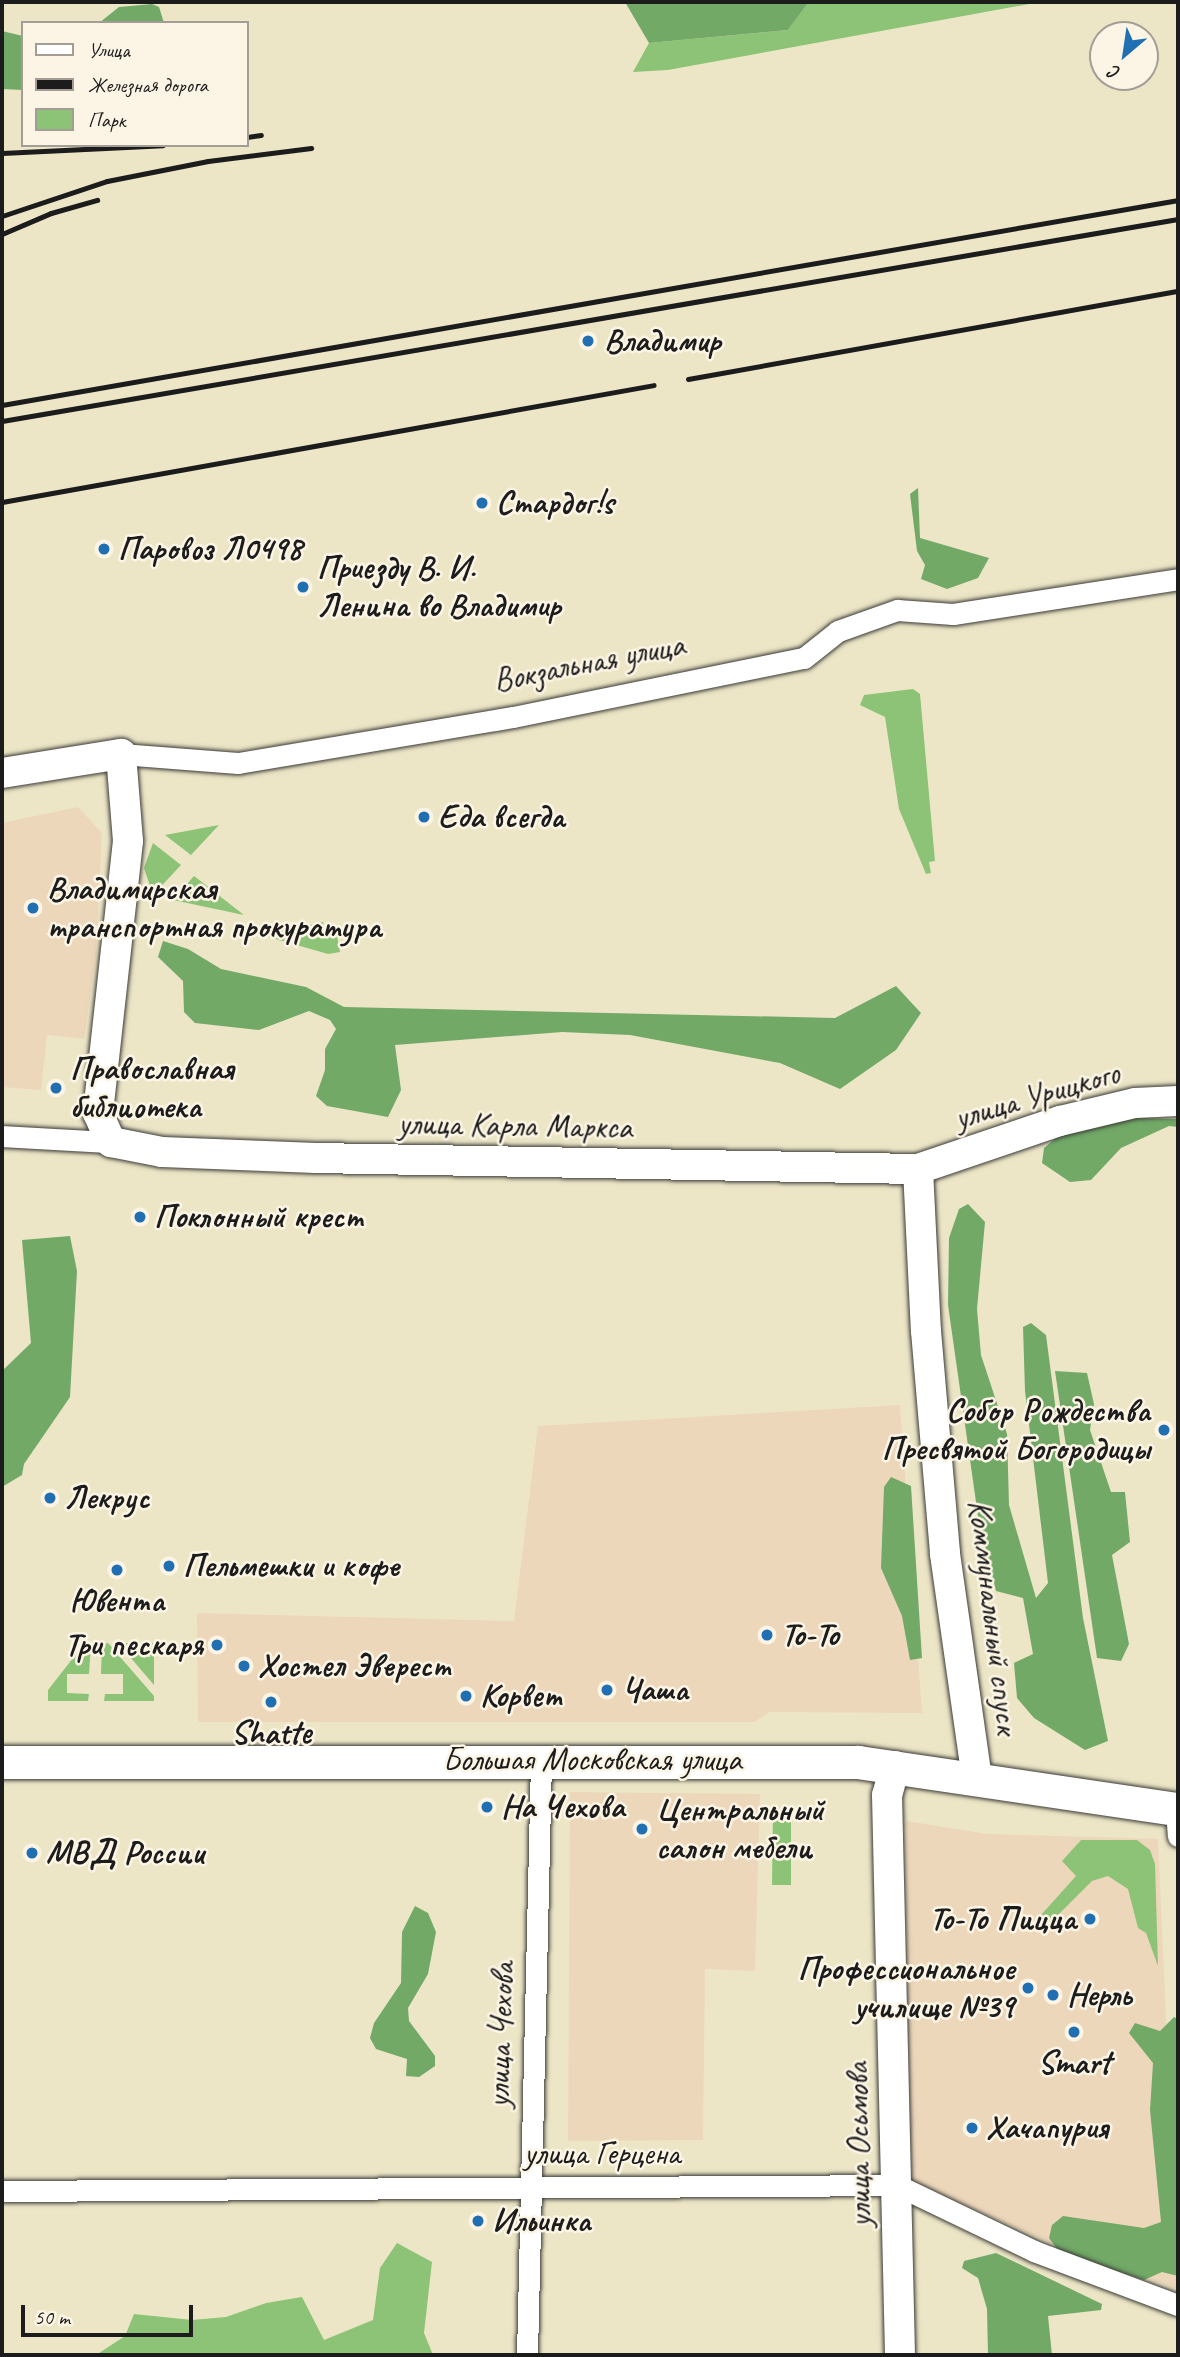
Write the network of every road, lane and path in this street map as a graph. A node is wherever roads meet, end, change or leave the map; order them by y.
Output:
1 (1178, 579) edge
2 (121, 754) junction
3 (2, 773) edge
4 (1178, 1101) edge
5 (2, 1136) edge
6 (111, 1142) junction
7 (918, 1170) junction
8 (541, 1759) junction
9 (2, 1762) edge
10 (895, 1766) junction
11 (977, 1780) junction
12 (1178, 1818) edge
13 (897, 2185) junction
14 (528, 2186) junction
15 (2, 2190) edge
16 (1178, 2305) edge
17 (527, 2355) edge
18 (900, 2355) edge

1 - 2 street, Вокзальная улица
2 - 3 main road, Вокзальная улица
2 - 6 main road
4 - 7 main road, улица Урицкого
5 - 6 street
6 - 7 main road, улица Карла Маркса
7 - 11 main road, Коммунальный спуск
8 - 9 main road, Большая Московская улица
8 - 10 main road, Большая Московская улица
8 - 14 street, улица Чехова
10 - 11 main road, Большая Московская улица
10 - 13 main road, улица Осьмова
11 - 12 main road, Большая Московская улица
13 - 14 street, улица Герцена
13 - 16 street, улица Герцена
13 - 18 main road, улица Осьмова
14 - 15 street, улица Герцена
14 - 17 street, улица Чехова

